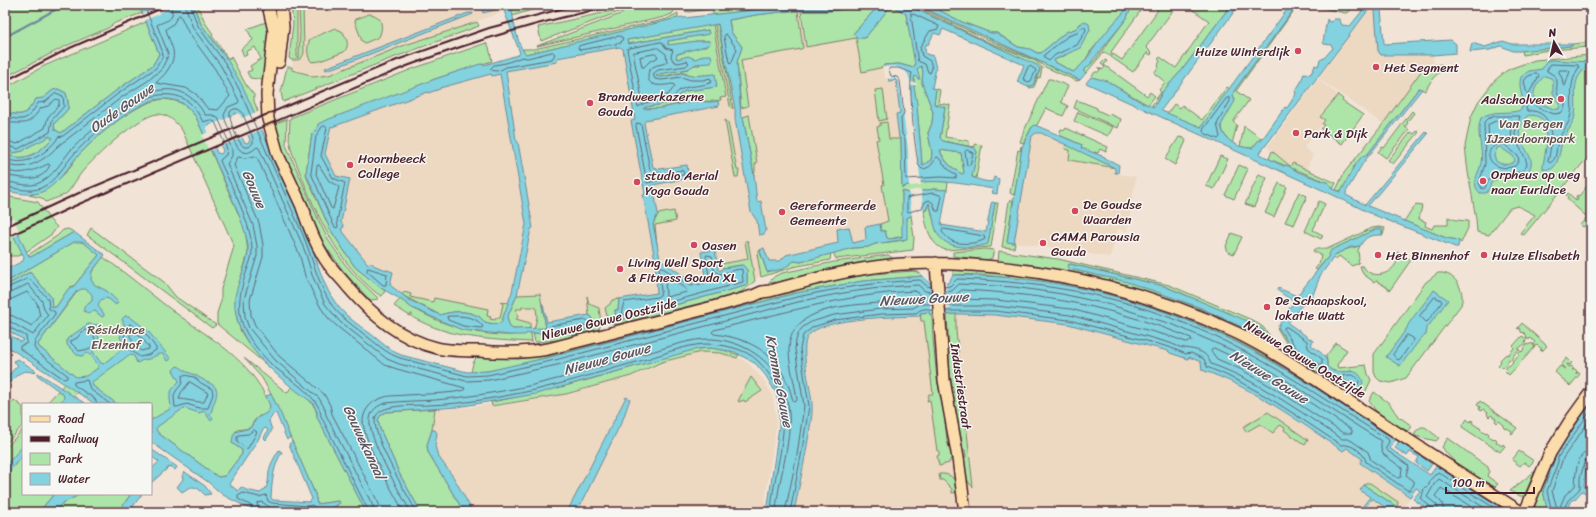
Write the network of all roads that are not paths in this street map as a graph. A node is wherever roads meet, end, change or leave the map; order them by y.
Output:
1 (268, 5) edge
2 (280, 6) edge
3 (289, 176) junction
4 (936, 263) junction
5 (1591, 392) edge
6 (965, 512) edge
7 (1521, 512) edge
8 (1525, 512) edge

1 - 3 main road, Nieuwe Gouwe Oostzijde
2 - 3 main road, Nieuwe Gouwe Oostzijde
3 - 4 main road, Nieuwe Gouwe Oostzijde
4 - 6 main road, Industriestraat
4 - 7 main road, Nieuwe Gouwe Oostzijde
5 - 8 main road

